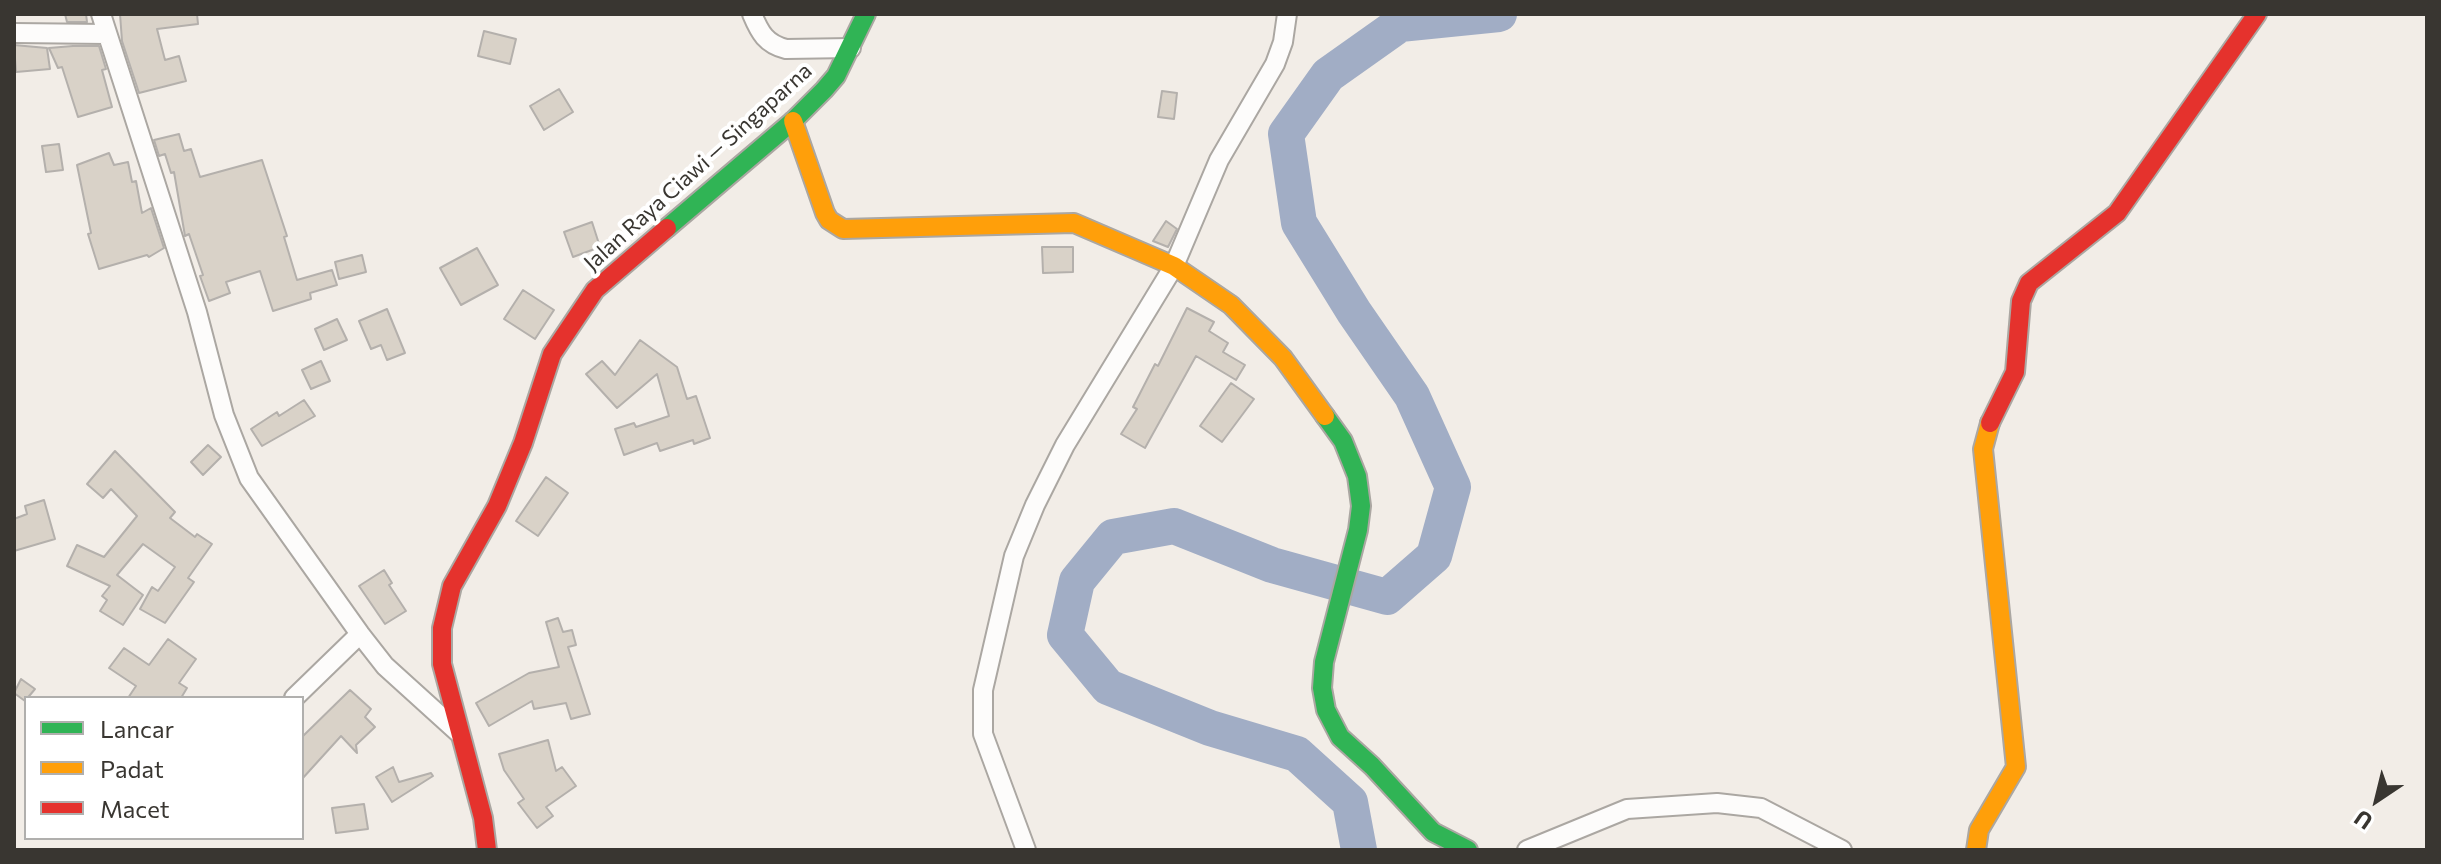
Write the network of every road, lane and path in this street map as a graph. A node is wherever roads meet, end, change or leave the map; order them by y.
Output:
1 (101, 14) edge
2 (752, 14) edge
3 (866, 14) edge
4 (2257, 14) edge
5 (1287, 17) edge
6 (14, 33) edge
7 (107, 34) junction
8 (851, 48) junction
9 (793, 121) junction
10 (1174, 266) junction
11 (360, 634) junction
12 (296, 696) edge
13 (459, 733) junction
14 (487, 850) edge
15 (1026, 850) edge
16 (1468, 850) edge
17 (1527, 850) edge
18 (1842, 850) edge
19 (1976, 850) edge

1 - 7 street
2 - 8 street
3 - 8 street, Jalan Raya Ciawi — Singaparna
4 - 19 street
5 - 10 street
6 - 7 street
7 - 11 street
8 - 9 street, Jalan Raya Ciawi — Singaparna
9 - 10 street
9 - 13 street, Jalan Raya Ciawi — Singaparna
10 - 15 street
10 - 16 street
11 - 12 street
11 - 13 street
13 - 14 street, Jalan Raya Ciawi — Singaparna
17 - 18 street

